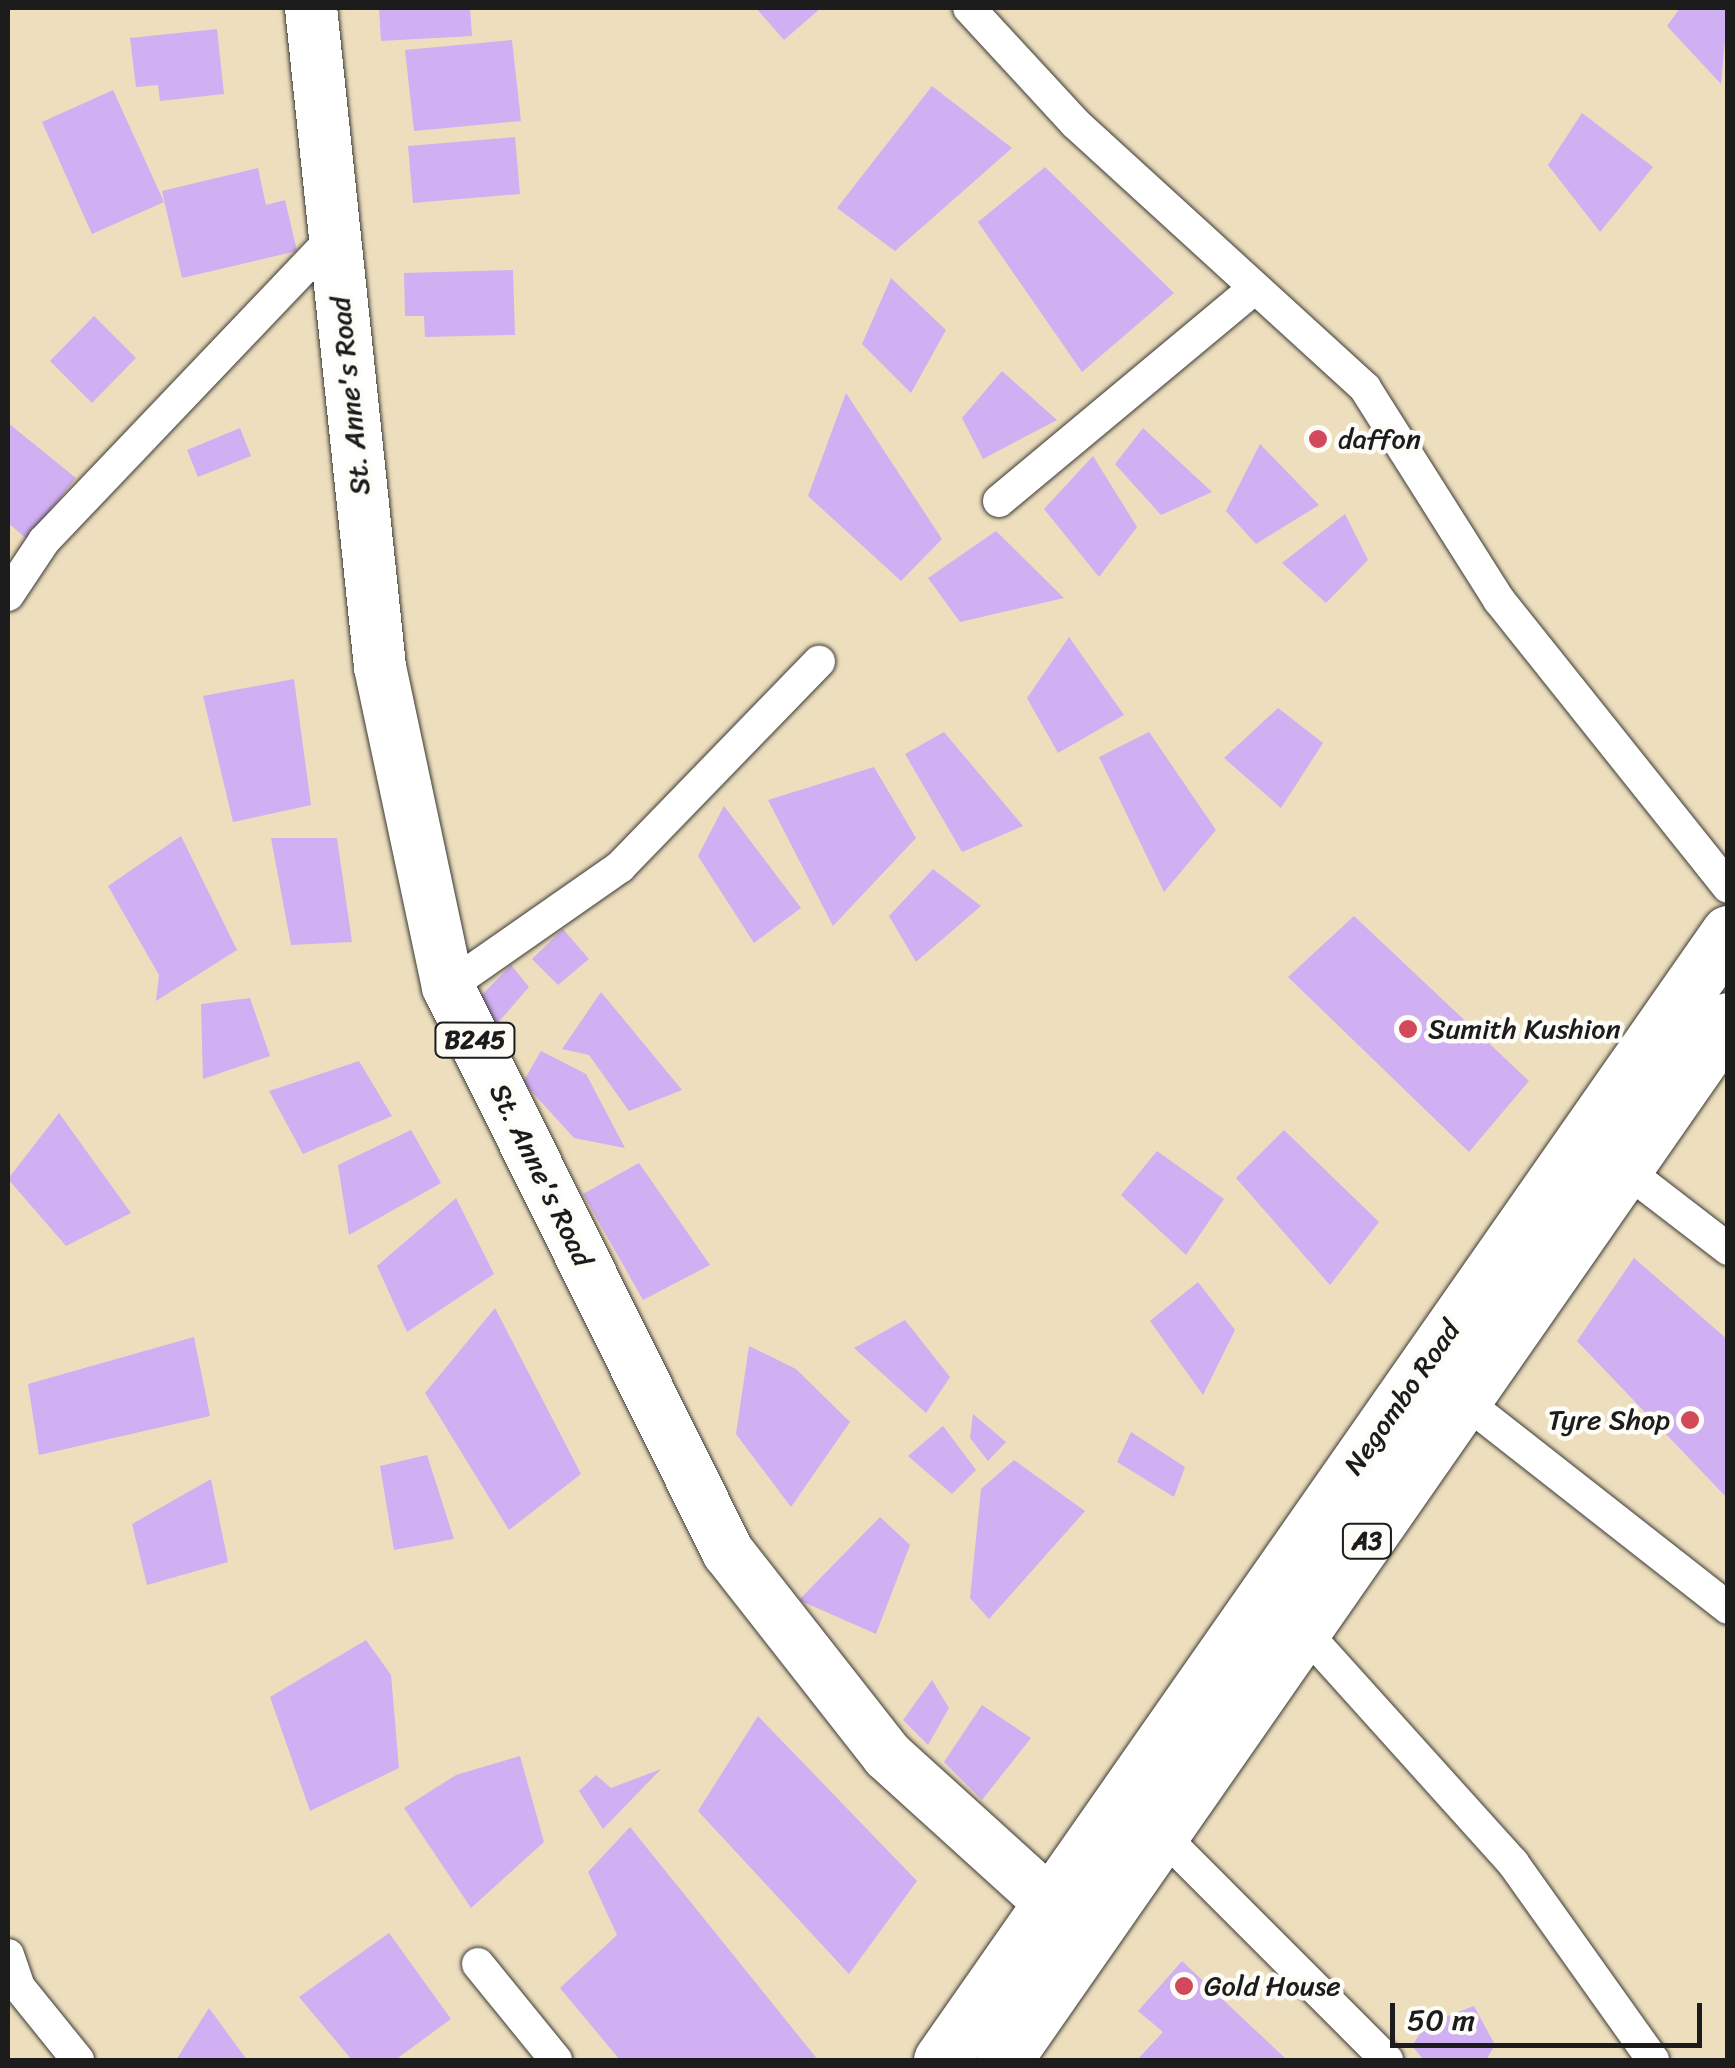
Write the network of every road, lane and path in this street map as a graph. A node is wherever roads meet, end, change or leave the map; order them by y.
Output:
1 (311, 8) edge
2 (969, 8) edge
3 (332, 239) junction
4 (1255, 288) junction
5 (999, 501) dead end
6 (8, 594) edge
7 (819, 662) dead end
8 (1728, 887) edge
9 (1728, 933) edge
10 (448, 986) junction
11 (1728, 1020) edge
12 (1623, 1168) junction
13 (1728, 1249) edge
14 (1463, 1400) junction
15 (1728, 1608) edge
16 (1306, 1632) junction
17 (1161, 1834) junction
18 (1069, 1920) junction
19 (8, 1955) edge
20 (478, 1964) dead end
21 (78, 2060) edge
22 (556, 2060) edge
23 (941, 2060) edge
24 (1004, 2060) edge
25 (1387, 2060) edge
26 (1654, 2060) edge

1 - 3 main road, St. Anne's Road / B245
2 - 4 street
3 - 6 street
3 - 10 main road, St. Anne's Road / B245
4 - 5 street
4 - 8 street
7 - 10 street
9 - 18 highway, Negombo Road / A3
10 - 18 main road, St. Anne's Road / B245
11 - 12 highway, Negombo Road / A3
12 - 13 street
12 - 14 highway, Negombo Road / A3
14 - 15 street
14 - 16 highway, Negombo Road / A3
16 - 17 highway, Negombo Road / A3
16 - 26 street
17 - 18 highway, Negombo Road / A3
17 - 25 street
18 - 23 highway, Negombo Road / A3
18 - 24 highway, Negombo Road / A3
19 - 21 street
20 - 22 street

